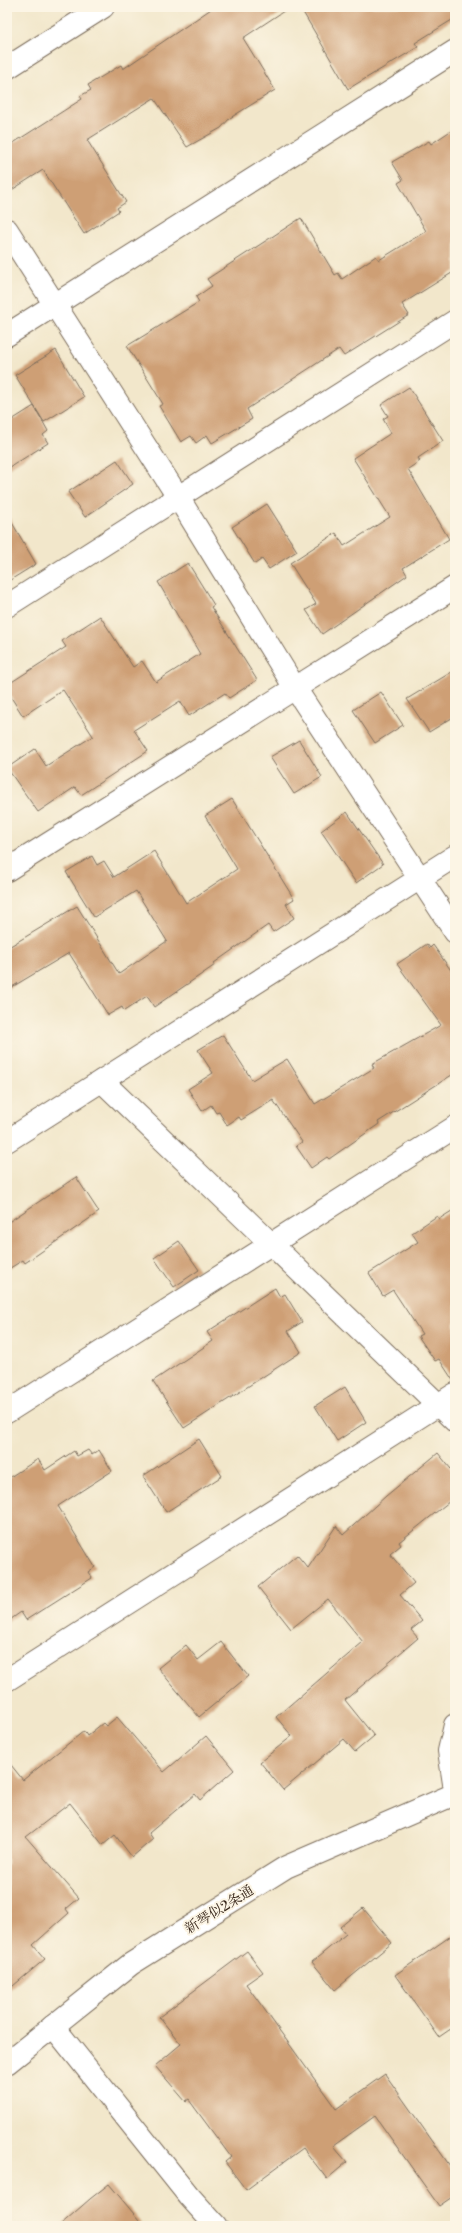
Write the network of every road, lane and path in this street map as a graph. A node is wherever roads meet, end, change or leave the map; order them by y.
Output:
1 (103, 7) edge
2 (455, 51) edge
3 (7, 68) edge
4 (7, 230) edge
5 (55, 305) junction
6 (455, 321) edge
7 (7, 335) edge
8 (178, 497) junction
9 (455, 587) edge
10 (7, 606) edge
11 (295, 688) junction
12 (455, 856) edge
13 (7, 870) edge
14 (420, 878) junction
15 (455, 932) edge
16 (102, 1082) junction
17 (455, 1127) edge
18 (7, 1141) edge
19 (271, 1244) junction
20 (446, 1400) edge
21 (7, 1412) edge
22 (455, 1421) edge
23 (7, 1680) edge
24 (455, 1725) edge
25 (455, 1790) edge
26 (455, 1794) edge
27 (53, 2026) junction
28 (7, 2063) edge
29 (216, 2226) edge

1 - 3 street
2 - 5 street
4 - 5 street
5 - 7 street
5 - 8 street
6 - 8 street
8 - 10 street
8 - 11 street
9 - 11 street
11 - 13 street
11 - 14 street
12 - 14 street
14 - 15 street
14 - 16 street
16 - 18 street
16 - 19 street
17 - 19 street
19 - 20 street
19 - 21 street
20 - 22 street
20 - 23 street
24 - 25 street
26 - 27 street, 新琴似2条通
27 - 28 street, 新琴似2条通
27 - 29 street

